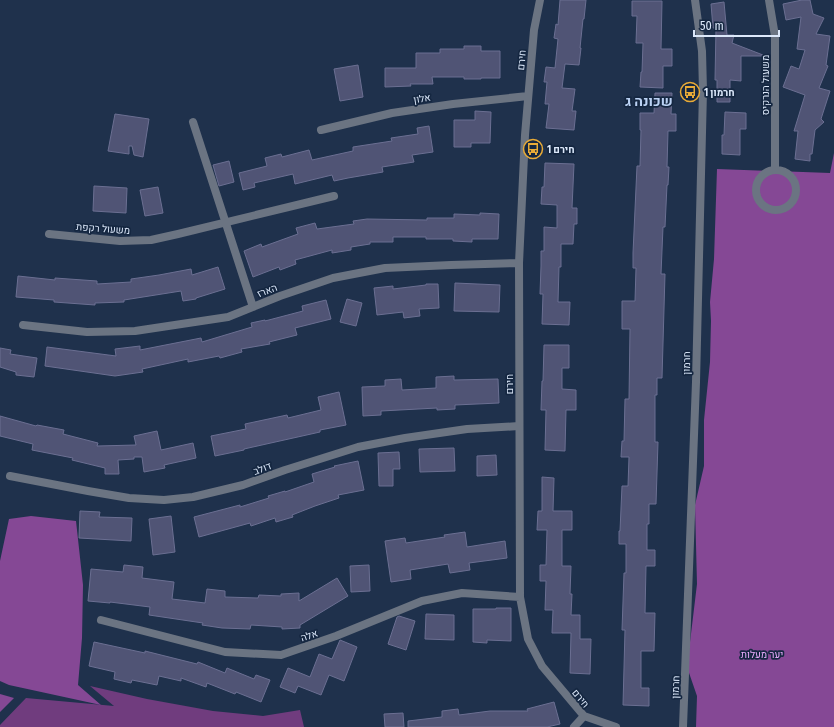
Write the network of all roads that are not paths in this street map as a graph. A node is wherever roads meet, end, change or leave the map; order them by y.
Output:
1 (540, 0) edge
2 (695, 0) edge
3 (769, 0) edge
4 (528, 96) junction
5 (193, 122) dead end
6 (321, 130) dead end
7 (775, 170) junction
8 (334, 196) dead end
9 (225, 222) junction
10 (49, 234) dead end
11 (519, 263) junction
12 (253, 307) junction
13 (23, 325) dead end
14 (519, 426) junction
15 (10, 476) dead end
16 (520, 597) junction
17 (101, 620) dead end
18 (584, 716) junction
19 (574, 727) edge
20 (616, 727) edge
21 (683, 727) edge

1 - 4 street, חירם
2 - 21 street, חרמון
3 - 7 street, משעול הנרקיס
4 - 6 street, אלון
4 - 11 street, חירם
5 - 9 street
7 - 7 street
8 - 9 street, משעול רקפת
9 - 10 street, משעול רקפת
9 - 12 street
11 - 12 street, הארז
11 - 14 street, חירם
12 - 13 street, הארז
14 - 15 street, דולב
14 - 16 street, חירם
16 - 17 street, אלה
16 - 18 street, חירם
18 - 19 street
18 - 20 street, חירם

